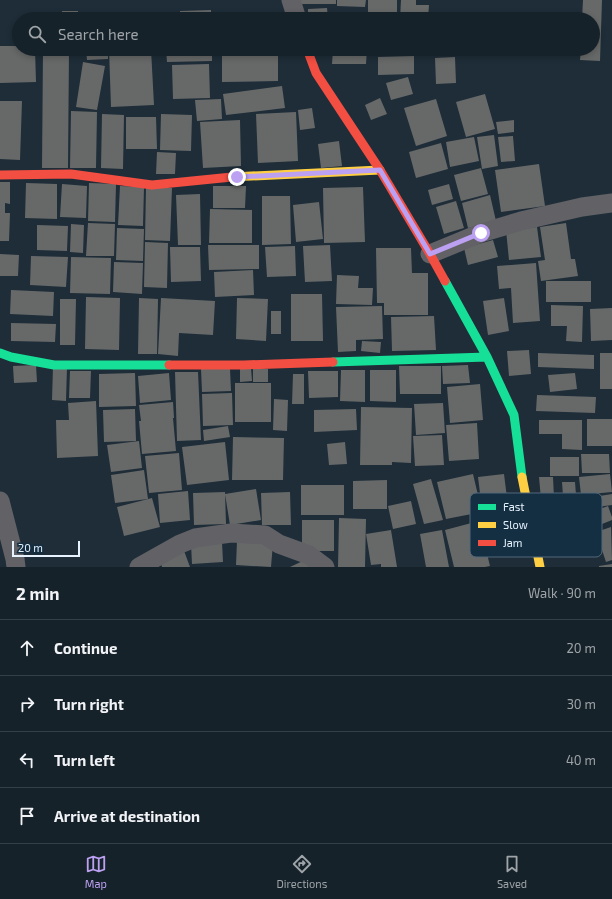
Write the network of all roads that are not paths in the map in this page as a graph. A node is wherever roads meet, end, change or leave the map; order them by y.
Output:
1 (291, 0) edge
2 (295, 12) edge
3 (310, 56) edge
4 (380, 170) junction
5 (0, 175) edge
6 (612, 204) edge
7 (430, 254) junction
8 (0, 353) edge
9 (487, 357) junction
10 (525, 493) edge
11 (0, 501) edge
12 (538, 557) edge
13 (16, 567) edge
14 (139, 567) edge
15 (325, 567) edge
16 (540, 567) edge

1 - 2 street
3 - 4 street
4 - 5 street
4 - 7 street
6 - 7 street
7 - 9 street
8 - 9 street
9 - 10 street
11 - 13 street
12 - 16 street
14 - 15 street

